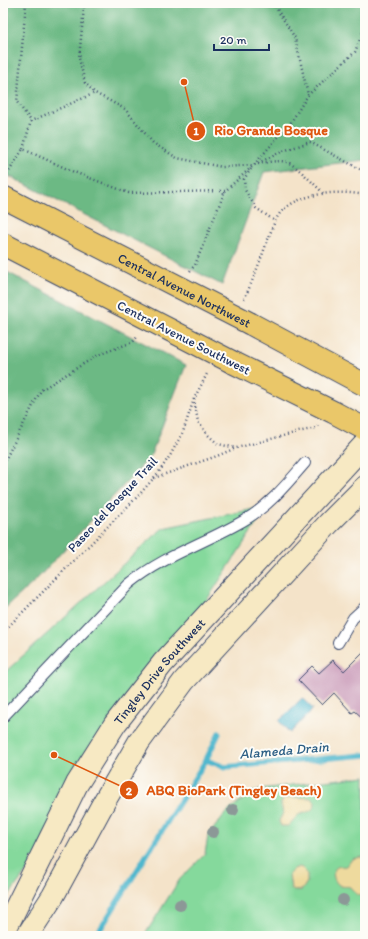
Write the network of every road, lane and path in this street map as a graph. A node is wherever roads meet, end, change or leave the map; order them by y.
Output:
1 (26, 3) edge
2 (84, 3) edge
3 (273, 3) edge
4 (365, 26) edge
5 (95, 93) junction
6 (308, 96) junction
7 (31, 122) junction
8 (23, 149) junction
9 (254, 164) junction
10 (365, 172) edge
11 (3, 182) edge
12 (225, 191) junction
13 (323, 194) junction
14 (365, 196) edge
15 (3, 197) edge
16 (275, 221) junction
17 (3, 244) edge
18 (195, 265) dead end
19 (243, 300) dead end
20 (133, 342) dead end
21 (208, 371) dead end
22 (365, 385) edge
23 (194, 399) junction
24 (316, 428) dead end
25 (365, 429) edge
26 (365, 444) edge
27 (236, 448) junction
28 (305, 463) dead end
29 (3, 464) edge
30 (154, 478) junction
31 (365, 487) edge
32 (365, 606) edge
33 (3, 632) edge
34 (338, 643) dead end
35 (3, 717) edge
36 (3, 934) edge
37 (27, 936) edge

1 - 7 path
2 - 5 path
3 - 6 path
4 - 6 path
5 - 7 path
5 - 9 path
6 - 9 path
7 - 8 path
8 - 11 path
8 - 12 path
9 - 10 path
9 - 12 path
9 - 13 path
9 - 16 path
12 - 18 path
13 - 14 path
13 - 16 path
15 - 22 main road, Central Avenue Northwest, bridge
16 - 19 path
17 - 25 main road, Central Avenue Southwest, bridge
20 - 29 path
21 - 23 path, Paseo del Bosque Trail
23 - 27 path
23 - 30 path, Paseo del Bosque Trail
24 - 27 path
26 - 36 street, Tingley Drive Southwest
27 - 30 path
28 - 35 lane
30 - 33 path, Paseo del Bosque Trail
31 - 37 street, Tingley Drive Southwest
32 - 34 lane

